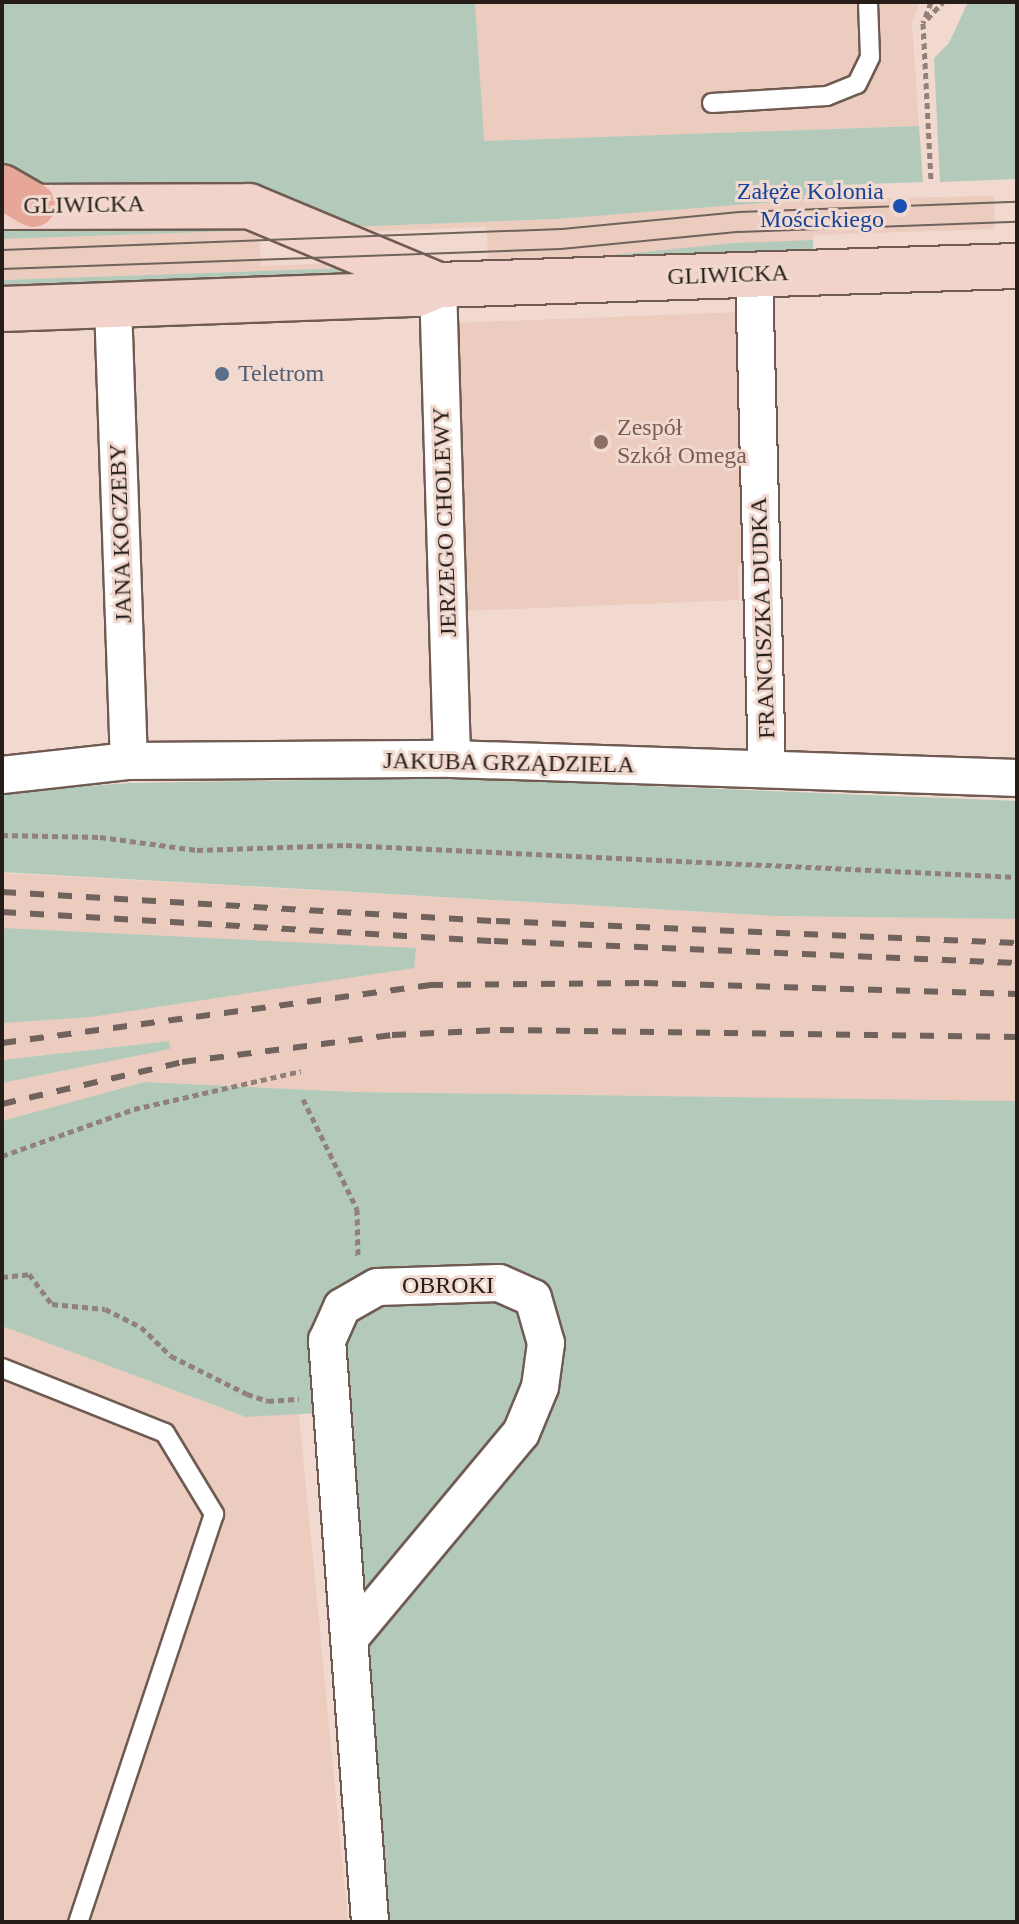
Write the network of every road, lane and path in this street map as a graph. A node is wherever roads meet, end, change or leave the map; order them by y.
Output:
1 (868, 2) edge
2 (931, 2) edge
3 (943, 2) edge
4 (923, 23) junction
5 (712, 103) dead end
6 (931, 182) dead end
7 (12, 200) edge
8 (1017, 266) edge
9 (754, 274) junction
10 (438, 285) junction
11 (113, 305) junction
12 (2, 309) edge
13 (452, 759) junction
14 (129, 761) junction
15 (767, 769) junction
16 (2, 775) edge
17 (1017, 778) edge
18 (2, 835) edge
19 (1017, 877) edge
20 (301, 1071) dead end
21 (303, 1099) dead end
22 (2, 1156) edge
23 (2, 1277) edge
24 (358, 1297) junction
25 (2, 1368) edge
26 (328, 1395) junction
27 (350, 1638) junction
28 (78, 1922) edge
29 (370, 1922) edge

1 - 5 lane
2 - 4 path
3 - 4 path
4 - 6 path
7 - 10 street, GLIWICKA
8 - 9 street, GLIWICKA
9 - 10 street, GLIWICKA
9 - 15 street, FRANCISZKA DUDKA
10 - 11 street, GLIWICKA
10 - 13 street, JERZEGO CHOLEWY
11 - 12 street, GLIWICKA
11 - 14 street, JANA KOCZEBY
13 - 14 street, JAKUBA GRZĄDZIELA
13 - 15 street, JAKUBA GRZĄDZIELA
14 - 16 street, JAKUBA GRZĄDZIELA
15 - 17 street, JAKUBA GRZĄDZIELA
18 - 19 path
20 - 22 path
21 - 24 path
23 - 26 path
24 - 26 street
24 - 27 street, OBROKI
25 - 28 lane
26 - 27 street
27 - 29 street

